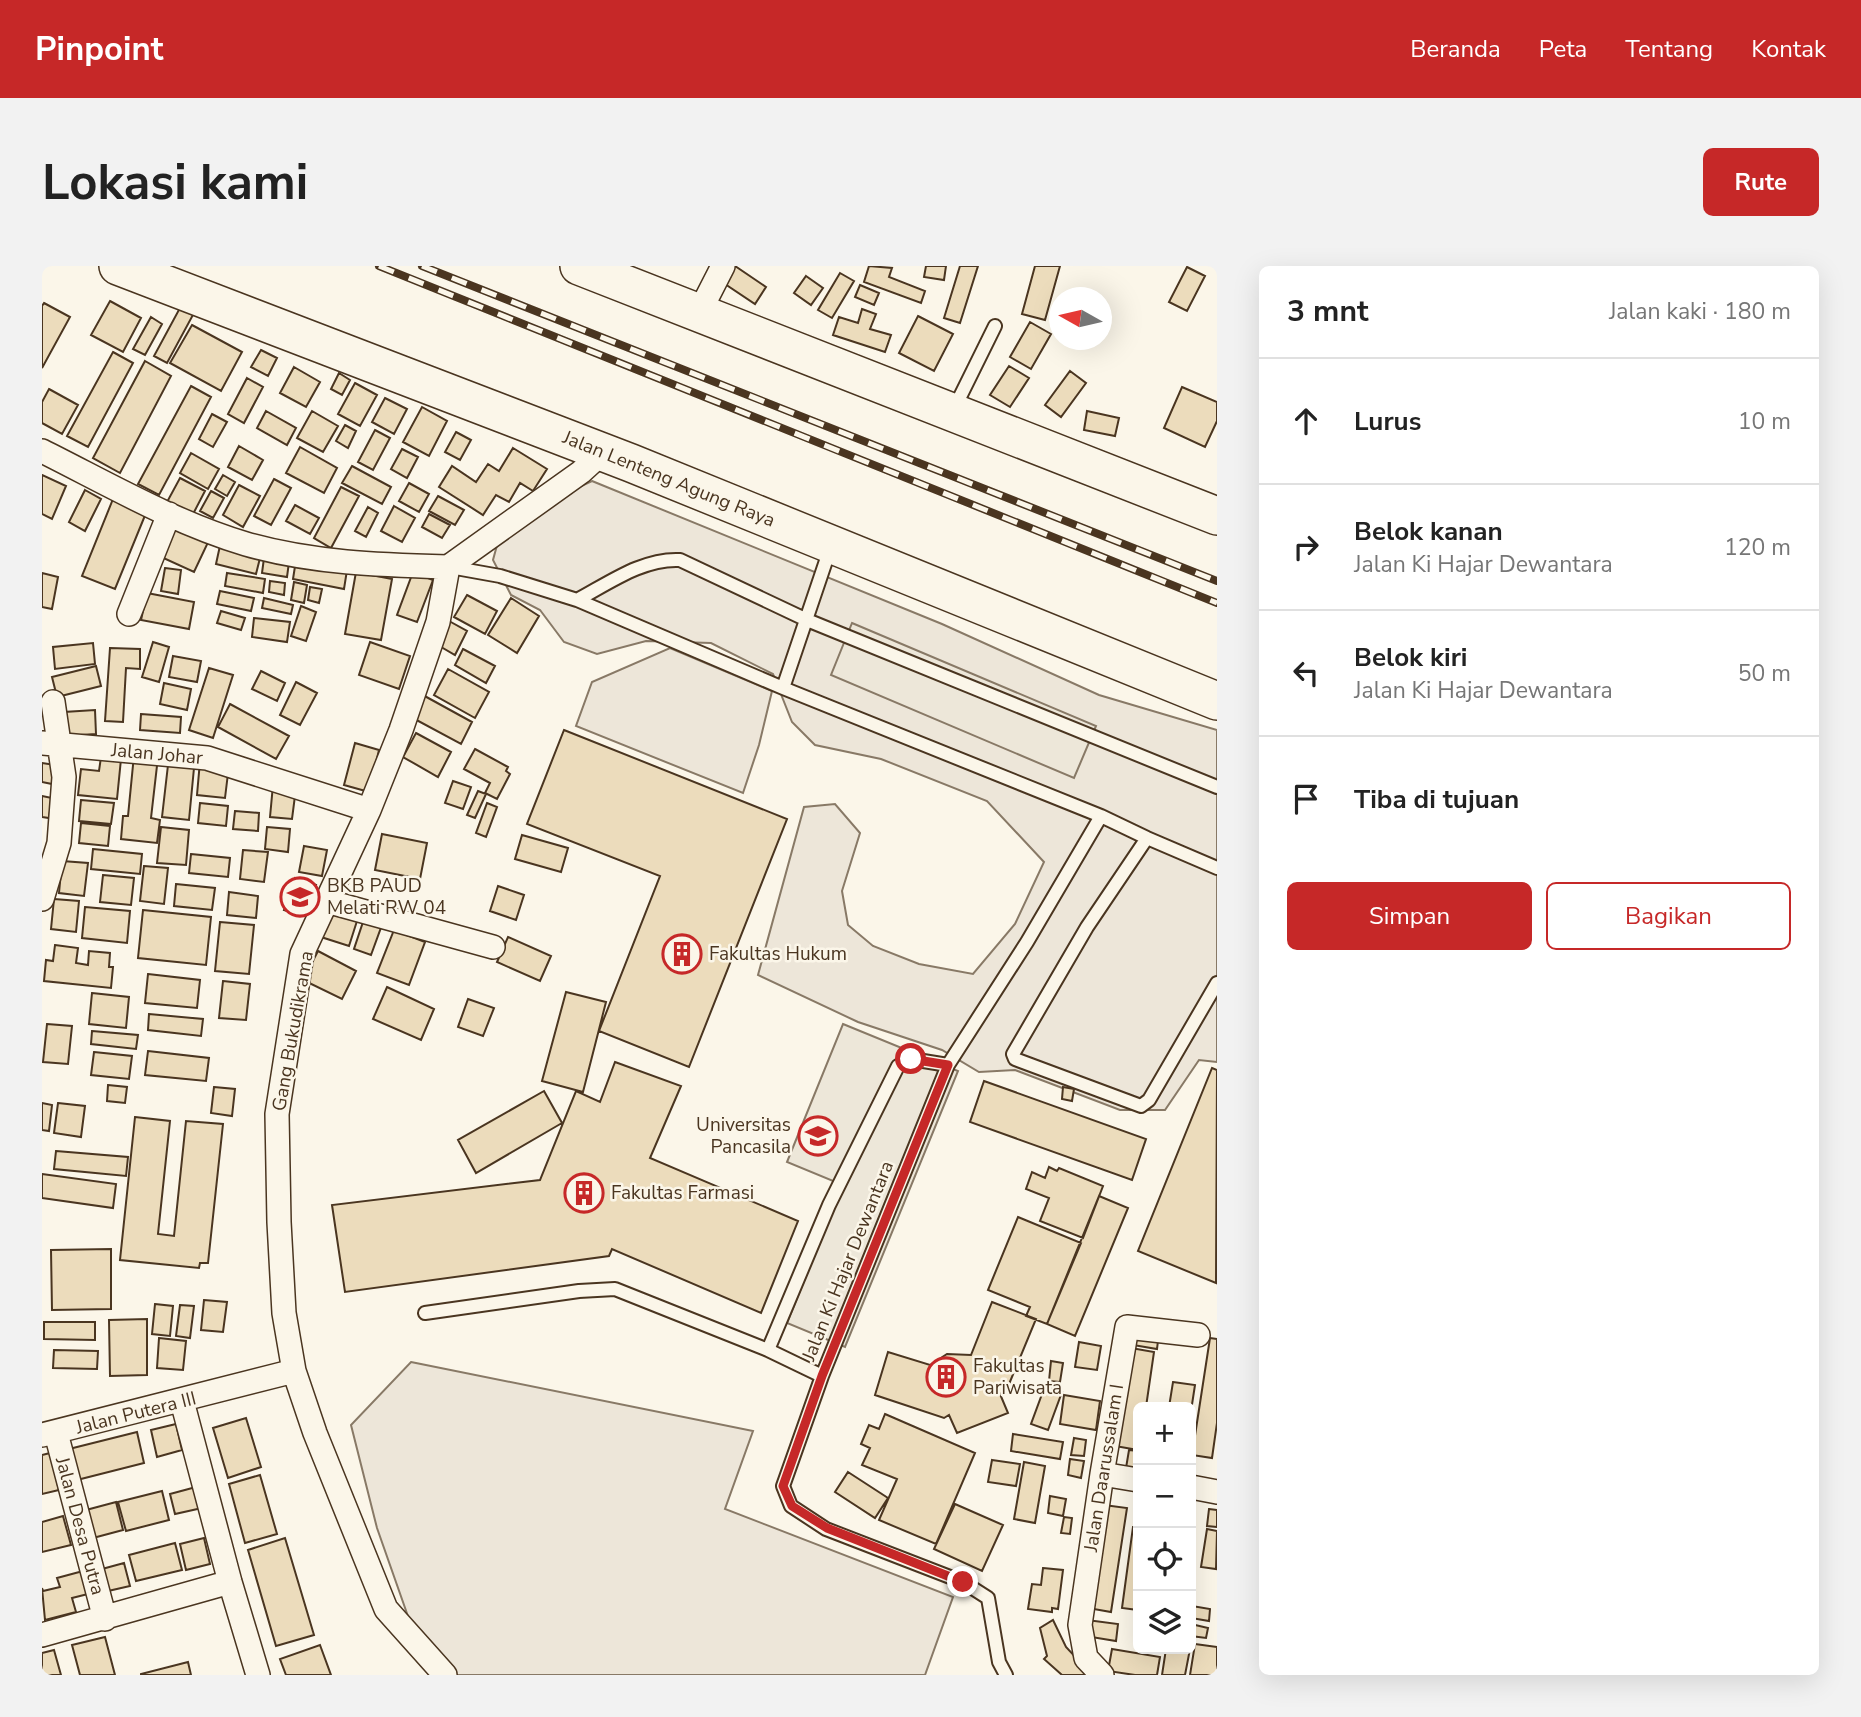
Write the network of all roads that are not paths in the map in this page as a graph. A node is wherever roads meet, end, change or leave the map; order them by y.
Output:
1 (118, 266) edge
2 (579, 266) edge
3 (723, 266) edge
4 (699, 313) junction
5 (995, 326) dead end
6 (953, 411) junction
7 (42, 451) edge
8 (603, 452) junction
9 (169, 514) junction
10 (1217, 516) edge
11 (832, 544) junction
12 (448, 567) junction
13 (577, 600) junction
14 (129, 614) dead end
15 (807, 620) junction
16 (783, 688) junction
17 (1217, 701) edge
18 (53, 702) dead end
19 (50, 745) edge
20 (1217, 788) edge
21 (369, 810) junction
22 (1101, 816) junction
23 (1147, 838) junction
24 (1217, 868) edge
25 (42, 899) edge
26 (326, 901) junction
27 (493, 947) dead end
28 (1217, 983) edge
29 (948, 1065) junction
30 (425, 1313) dead end
31 (1198, 1335) dead end
32 (768, 1350) junction
33 (283, 1374) junction
34 (822, 1376) junction
35 (182, 1401) junction
36 (49, 1434) edge
37 (1102, 1474) junction
38 (1133, 1479) edge
39 (1196, 1488) edge
40 (1217, 1492) edge
41 (230, 1582) junction
42 (105, 1619) junction
43 (42, 1636) edge
44 (258, 1675) edge
45 (445, 1675) edge
46 (1006, 1675) edge
47 (1102, 1675) edge

1 - 8 main road, Jalan Lenteng Agung Raya
2 - 4 main road
3 - 4 street
4 - 6 main road
5 - 6 lane
6 - 10 main road
7 - 9 street
8 - 11 main road, Jalan Lenteng Agung Raya
8 - 12 street
9 - 12 street
9 - 14 street
11 - 15 lane
11 - 17 main road, Jalan Lenteng Agung Raya
12 - 13 lane
12 - 21 street, Gang Bukudikrama
13 - 15 lane
13 - 16 lane
15 - 16 lane
15 - 20 lane
16 - 22 lane
18 - 19 street
19 - 21 street, Jalan Johar
19 - 25 street
21 - 26 street, Gang Bukudikrama
22 - 23 lane
22 - 29 lane, Jalan Ki Hajar Dewantara
23 - 24 lane
23 - 28 lane
26 - 27 street
26 - 33 street, Gang Bukudikrama
29 - 32 lane
29 - 34 lane, Jalan Ki Hajar Dewantara
30 - 32 lane
31 - 37 street, Jalan Daarussalam I
32 - 34 lane
33 - 35 street, Jalan Putera III
33 - 45 street, Gang Bukudikrama
34 - 46 lane, Jalan Ki Hajar Dewantara
35 - 36 street, Jalan Putera III
35 - 41 street
36 - 42 street, Jalan Desa Putra
37 - 38 street
37 - 47 street, Jalan Daarussalam I
39 - 40 street
41 - 42 street, Jalan Desa Putra
41 - 44 street
42 - 43 street, Jalan Desa Putra

